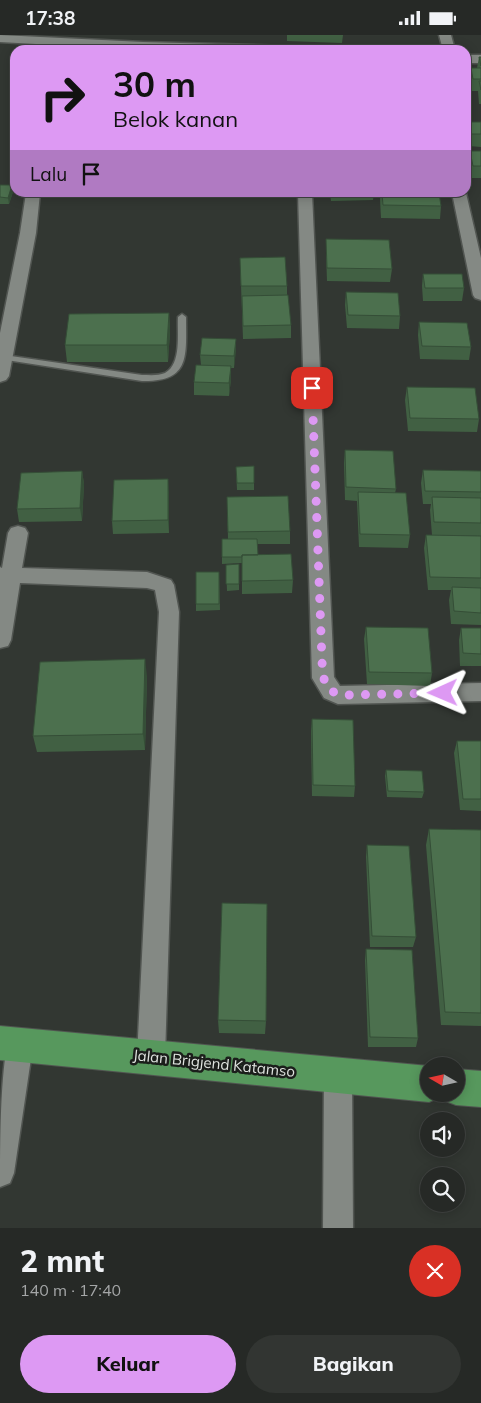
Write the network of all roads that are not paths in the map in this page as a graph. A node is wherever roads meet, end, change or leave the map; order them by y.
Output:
1 (0, 38) edge
2 (87, 39) edge
3 (143, 44) edge
4 (51, 45) edge
5 (168, 45) edge
6 (32, 197) edge
7 (305, 197) edge
8 (460, 197) edge
9 (481, 295) edge
10 (182, 317) dead end
11 (4, 359) junction
12 (0, 377) edge
13 (18, 533) dead end
14 (5, 575) edge
15 (0, 640) edge
16 (481, 693) edge
17 (10, 1044) edge
18 (151, 1057) junction
19 (338, 1075) junction
20 (420, 1083) edge
21 (465, 1088) edge
22 (481, 1089) edge
23 (0, 1173) edge
24 (338, 1228) edge

1 - 4 street
2 - 3 street
2 - 4 street
3 - 5 street
6 - 11 street
7 - 16 street
8 - 9 street
10 - 11 lane
11 - 12 street
13 - 14 street
14 - 15 street
14 - 18 street
17 - 18 highway, Jalan Brigjend Katamso
17 - 23 street
18 - 19 highway, Jalan Brigjend Katamso
19 - 20 highway, Jalan Brigjend Katamso
19 - 24 street
21 - 22 highway

